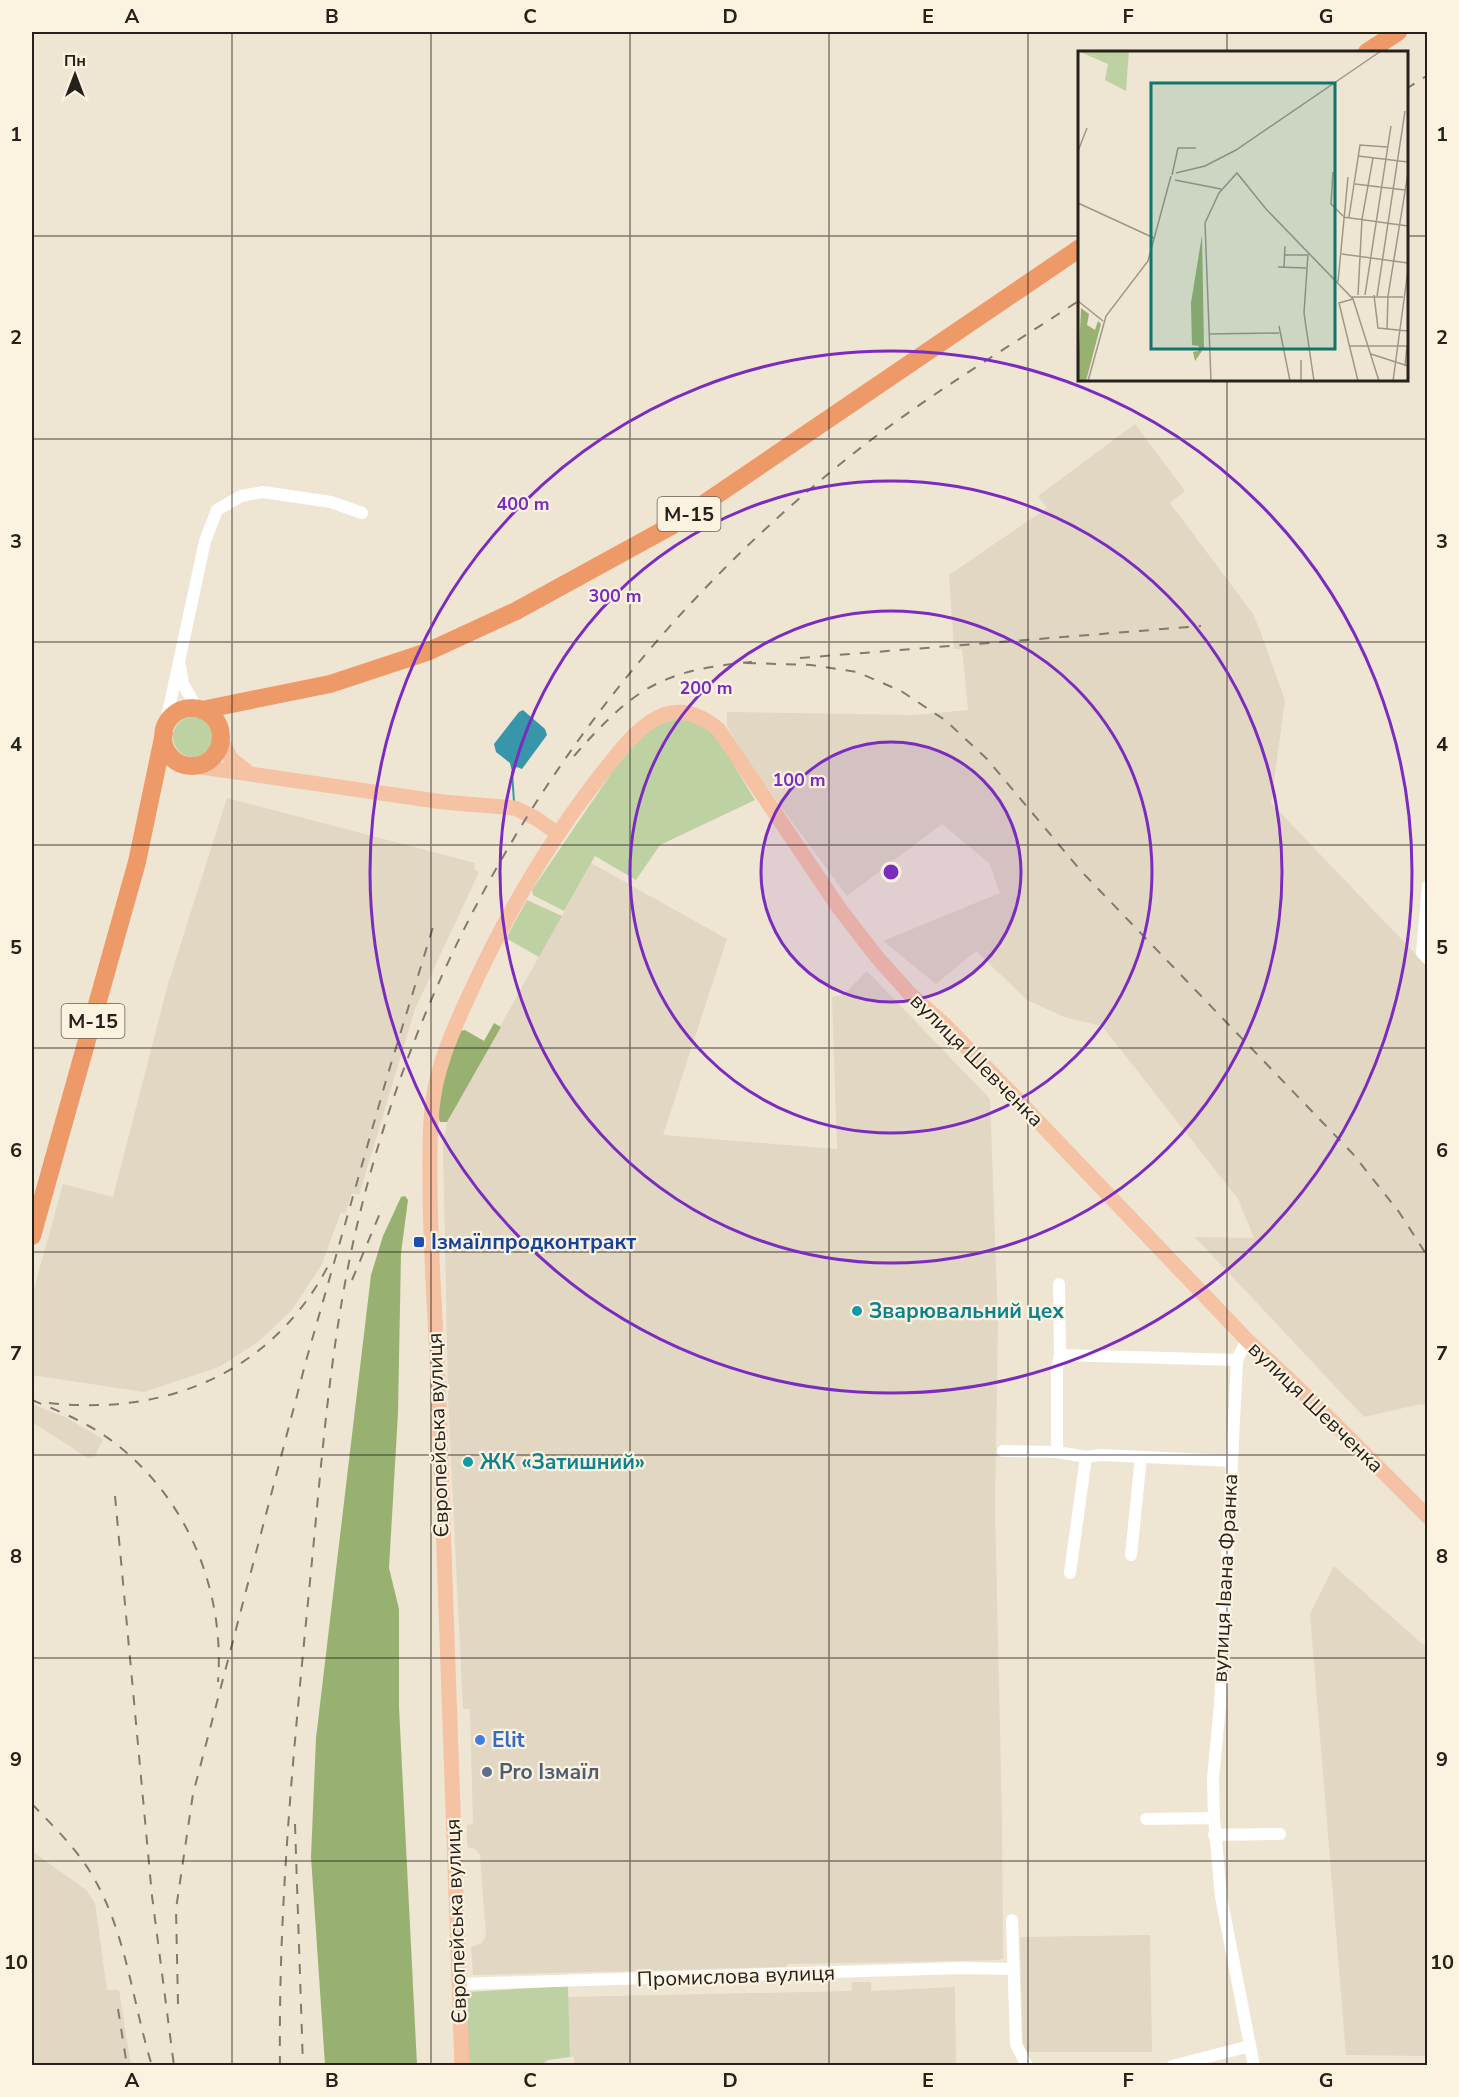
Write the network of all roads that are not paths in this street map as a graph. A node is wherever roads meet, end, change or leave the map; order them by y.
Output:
1 (1398, 32) edge
2 (1369, 51) edge
3 (1078, 249) edge
4 (362, 513) dead end
5 (179, 656) junction
6 (259, 700) junction
7 (199, 709) junction
8 (164, 730) junction
9 (221, 737) junction
10 (191, 766) junction
11 (257, 776) junction
12 (150, 805) junction
13 (558, 834) junction
14 (1428, 886) edge
15 (1428, 959) edge
16 (33, 1226) edge
17 (1059, 1284) dead end
18 (1247, 1340) junction
19 (1060, 1354) junction
20 (1237, 1360) junction
21 (1003, 1450) dead end
22 (1057, 1452) junction
23 (1086, 1457) junction
24 (1141, 1457) junction
25 (1231, 1461) junction
26 (1428, 1517) edge
27 (1131, 1555) dead end
28 (1070, 1573) dead end
29 (1214, 1818) junction
30 (1146, 1819) dead end
31 (1280, 1834) dead end
32 (1214, 1835) junction
33 (1012, 1920) dead end
34 (1013, 1969) junction
35 (459, 1984) junction
36 (1250, 2046) junction
37 (462, 2066) edge
38 (1027, 2066) edge
39 (1172, 2066) edge
40 (1254, 2066) edge

1 - 2 highway
3 - 6 highway, М-15
4 - 5 street
5 - 7 street
5 - 8 street
6 - 7 highway, М-15
6 - 9 highway, М-15
7 - 8 highway, М-15
7 - 9 highway
8 - 10 highway
8 - 12 highway, М-15
9 - 10 highway, М-15
9 - 11 main road
10 - 11 main road
10 - 12 highway, М-15
11 - 13 main road
12 - 16 highway, М-15
13 - 18 main road, вулиця Шевченка
13 - 35 main road, Європейська вулиця
14 - 15 street
17 - 19 street
18 - 20 street, вулиця Івана Франка
18 - 26 main road, вулиця Шевченка
19 - 20 street
19 - 22 street
20 - 25 street, вулиця Івана Франка
21 - 22 street
22 - 23 street
23 - 24 street
23 - 28 street
24 - 25 street
24 - 27 street
25 - 29 street, вулиця Івана Франка
29 - 30 street
29 - 32 street, вулиця Івана Франка
31 - 32 street
32 - 36 street, вулиця Івана Франка
33 - 34 street
34 - 35 street, Промислова вулиця
34 - 38 street
35 - 37 main road, Європейська вулиця
36 - 39 street
36 - 40 street, вулиця Івана Франка

